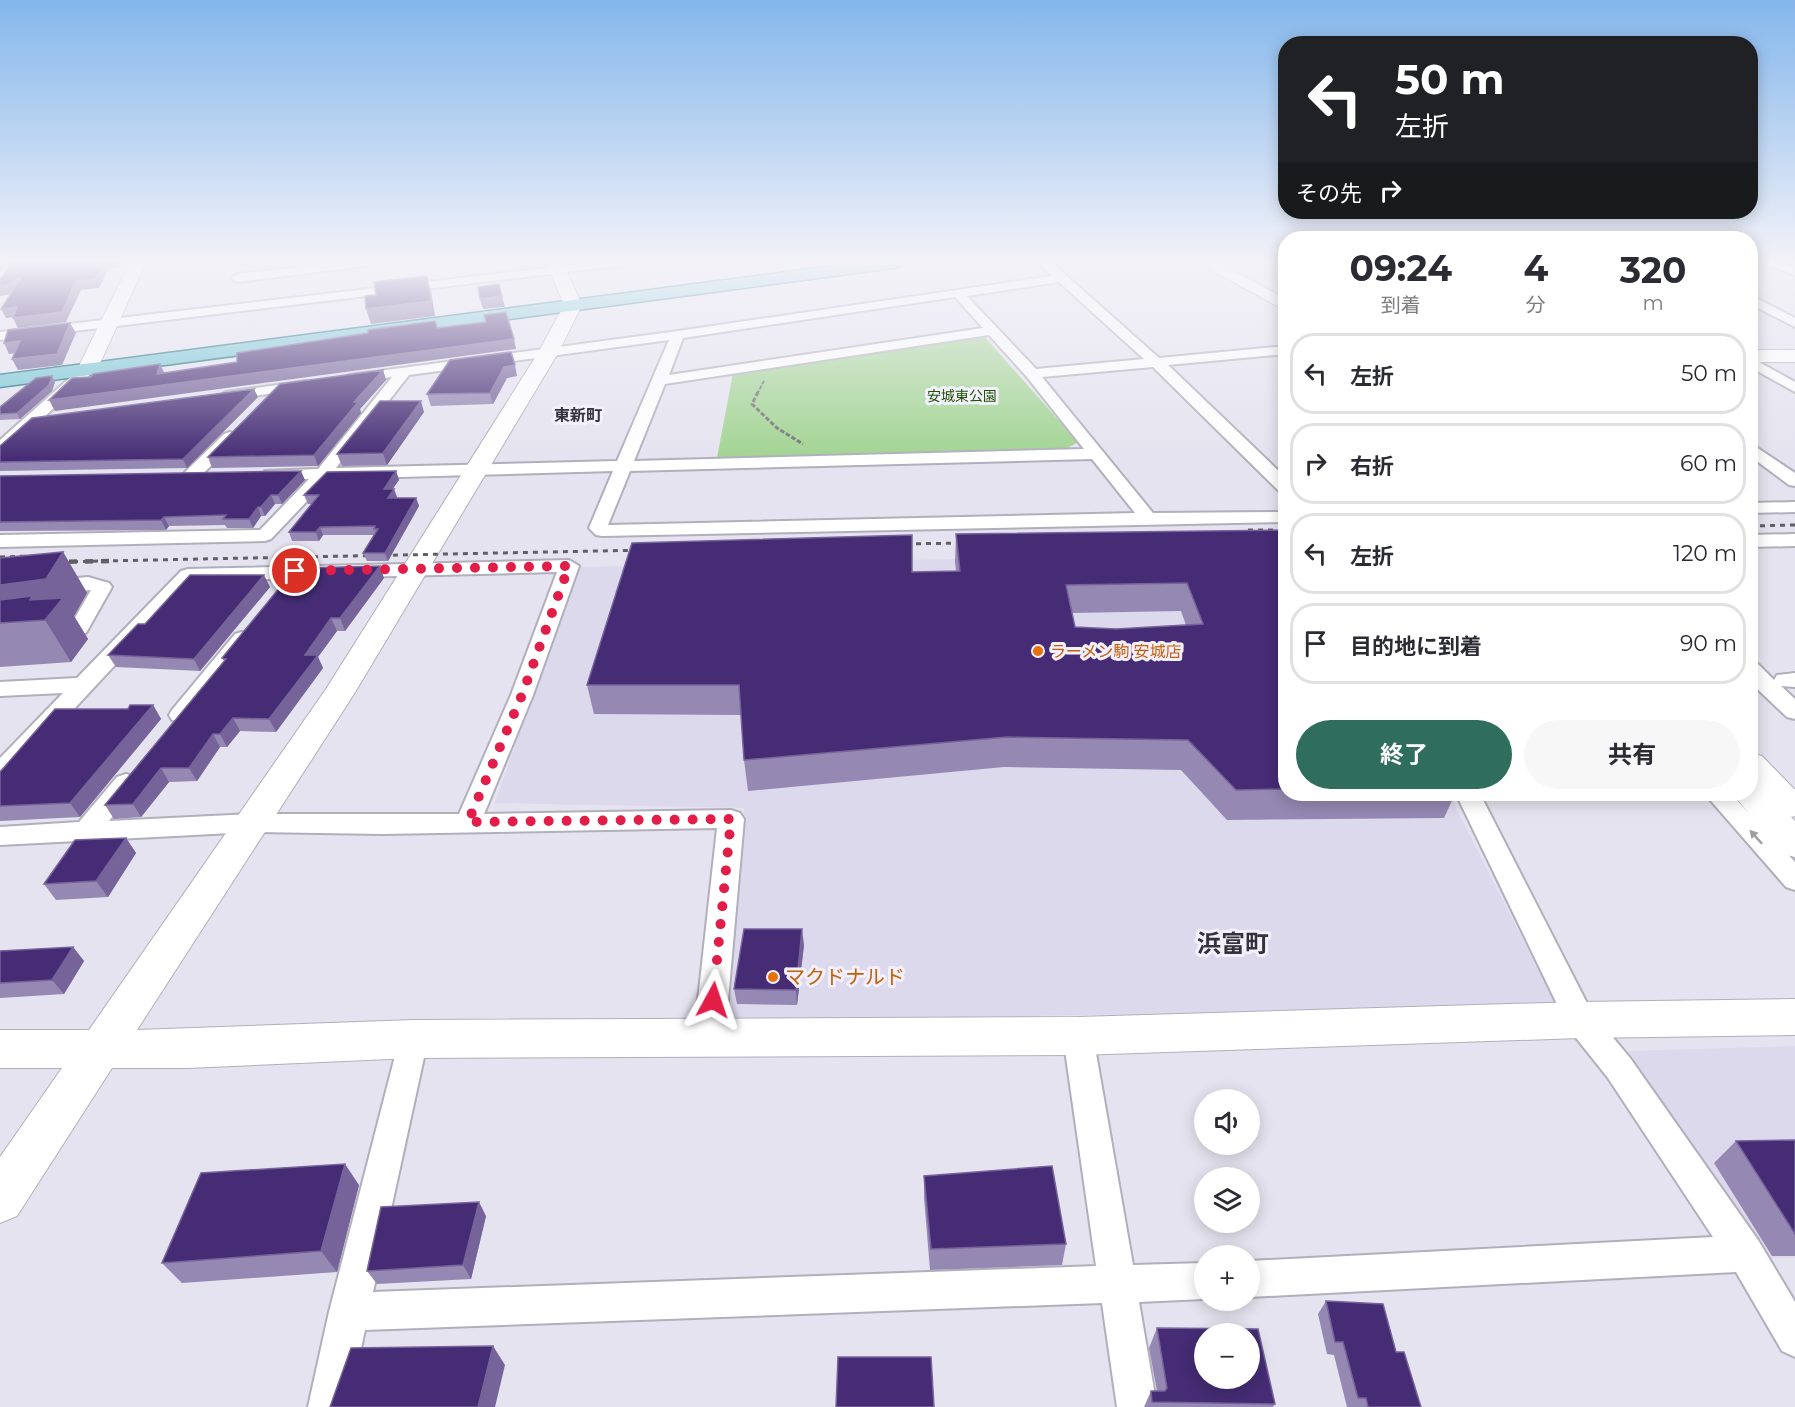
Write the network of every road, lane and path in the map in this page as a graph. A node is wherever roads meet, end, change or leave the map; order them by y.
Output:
1 (82, 328) edge
2 (107, 328) edge
3 (401, 328) edge
4 (561, 328) edge
5 (728, 328) edge
6 (992, 328) edge
7 (1117, 328) edge
8 (994, 330) junction
9 (678, 335) junction
10 (0, 336) edge
11 (1278, 351) edge
12 (548, 353) junction
13 (1758, 356) edge
14 (1795, 356) edge
15 (769, 364) junction
16 (1158, 364) junction
17 (1758, 366) edge
18 (87, 369) junction
19 (405, 371) junction
20 (1032, 374) junction
21 (0, 381) edge
22 (658, 381) junction
23 (1795, 388) edge
24 (277, 389) junction
25 (208, 398) edge
26 (262, 405) edge
27 (57, 417) edge
28 (34, 420) junction
29 (238, 429) edge
30 (0, 449) edge
31 (1097, 454) junction
32 (1758, 454) edge
33 (808, 462) junction
34 (622, 468) junction
35 (476, 471) junction
36 (250, 475) edge
37 (322, 475) junction
38 (215, 476) edge
39 (1278, 480) edge
40 (1795, 481) edge
41 (1795, 507) edge
42 (1758, 508) edge
43 (1278, 517) edge
44 (1148, 518) junction
45 (1795, 540) edge
46 (0, 541) edge
47 (1758, 541) edge
48 (413, 570) junction
49 (295, 571) junction
50 (0, 591) edge
51 (273, 599) edge
52 (258, 617) edge
53 (0, 636) edge
54 (1758, 677) edge
55 (81, 685) junction
56 (0, 689) edge
57 (1795, 712) edge
58 (168, 729) edge
59 (139, 766) edge
60 (0, 773) edge
61 (1758, 773) edge
62 (1471, 801) edge
63 (1723, 801) edge
64 (1756, 801) edge
65 (1795, 812) edge
66 (468, 822) junction
67 (252, 823) junction
68 (86, 832) junction
69 (0, 836) edge
70 (1795, 844) edge
71 (1795, 880) edge
72 (1795, 1017) edge
73 (1580, 1020) junction
74 (1078, 1036) junction
75 (704, 1038) junction
76 (413, 1039) junction
77 (99, 1048) junction
78 (0, 1049) edge
79 (0, 1199) edge
80 (1745, 1253) junction
81 (1260, 1278) edge
82 (1194, 1282) edge
83 (1119, 1286) junction
84 (348, 1312) junction
85 (1795, 1338) edge
86 (328, 1407) edge
87 (1137, 1407) edge

1 - 10 street
2 - 18 street
3 - 18 main road
4 - 12 street
5 - 9 street
6 - 8 street
7 - 16 street
8 - 15 street
8 - 20 street
9 - 12 street
9 - 22 street
11 - 16 street
12 - 19 street
12 - 35 street
13 - 14 street
15 - 22 street
15 - 33 path
16 - 20 street
16 - 39 street
17 - 23 street
18 - 21 main road
18 - 28 street
19 - 24 street
19 - 37 street
20 - 31 street
22 - 34 street
24 - 25 street
24 - 26 street
27 - 28 street
28 - 30 street
29 - 38 street
31 - 33 street
31 - 44 street
32 - 40 street
33 - 34 street
34 - 35 street
34 - 44 street
35 - 37 street
35 - 48 street
36 - 37 street
37 - 46 street
41 - 42 street
43 - 44 street
45 - 47 street
48 - 49 street
48 - 66 street
48 - 67 street
49 - 51 street
49 - 55 street
50 - 53 street
52 - 58 street
54 - 57 street
55 - 56 street
55 - 60 street
59 - 68 street
61 - 65 street
62 - 73 street
71 -> 63 street
64 - 70 street
66 - 67 street
66 - 75 street
67 - 68 street
67 - 77 street
68 - 69 street
72 - 73 street
73 - 74 street
73 - 80 street
74 - 75 street
74 - 83 street
75 - 76 street
76 - 77 street
76 - 84 street
77 - 78 street
77 - 79 street
80 - 81 street
80 - 85 street
82 - 83 street
83 - 84 street
83 - 87 street
84 - 86 street

